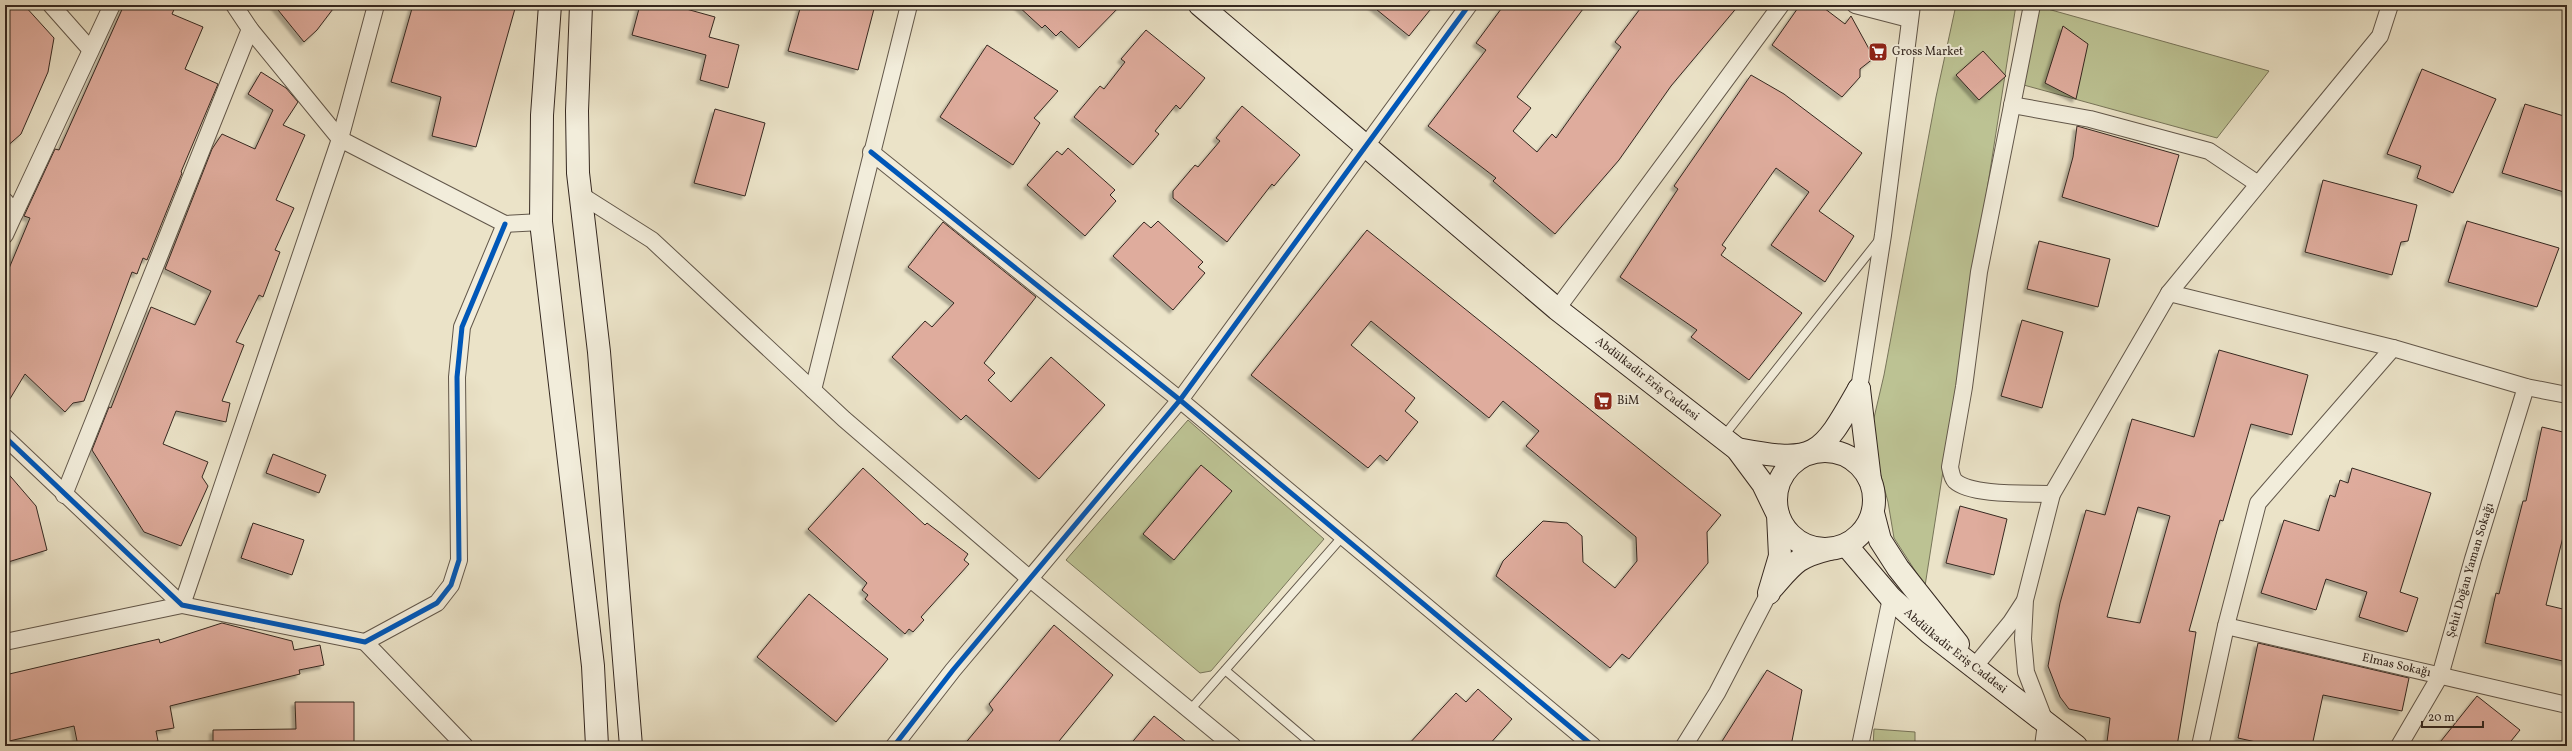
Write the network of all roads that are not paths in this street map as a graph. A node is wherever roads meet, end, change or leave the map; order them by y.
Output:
1 (51, 5) edge
2 (112, 5) edge
3 (234, 5) edge
4 (376, 5) edge
5 (550, 5) edge
6 (581, 5) edge
7 (909, 5) edge
8 (1200, 5) edge
9 (1470, 5) edge
10 (1781, 5) edge
11 (1855, 5) edge
12 (2032, 5) edge
13 (2390, 5) edge
14 (1911, 12) edge
15 (250, 29) junction
16 (90, 49) junction
17 (2012, 106) junction
18 (340, 139) junction
19 (1368, 146) junction
20 (871, 152) junction
21 (2258, 184) junction
22 (581, 195) junction
23 (10, 207) edge
24 (541, 222) junction
25 (505, 224) junction
26 (5, 234) edge
27 (1883, 235) junction
28 (2169, 293) junction
29 (1557, 309) junction
30 (2393, 348) junction
31 (2526, 387) junction
32 (1859, 389) junction
33 (813, 390) junction
34 (2567, 395) edge
35 (1180, 400) junction
36 (5, 436) edge
37 (1730, 443) junction
38 (1816, 451) junction
39 (1870, 480) junction
40 (2052, 494) junction
41 (64, 495) junction
42 (1873, 513) junction
43 (1778, 515) junction
44 (1343, 536) junction
45 (1838, 547) junction
46 (1029, 578) junction
47 (1769, 593) junction
48 (1891, 598) junction
49 (2025, 600) junction
50 (182, 605) junction
51 (2226, 626) junction
52 (5, 642) edge
53 (365, 642) junction
54 (1974, 666) junction
55 (1225, 670) junction
56 (2440, 676) junction
57 (2567, 705) edge
58 (1190, 710) junction
59 (2046, 724) junction
60 (465, 746) edge
61 (597, 746) edge
62 (631, 746) edge
63 (894, 746) edge
64 (1233, 746) edge
65 (1314, 746) edge
66 (1593, 746) edge
67 (1684, 746) edge
68 (1860, 746) edge
69 (2043, 746) edge
70 (2076, 746) edge
71 (2200, 746) edge
72 (2398, 746) edge

1 - 16 street
2 - 16 street
3 - 15 street
4 - 18 street
5 - 24 main road
6 - 22 main road
7 - 20 street
8 - 19 main road, Abdülkadir Eriş Caddesi
9 - 19 street
10 - 29 street
11 - 14 street
12 - 17 street
13 - 21 street
14 - 27 street
15 - 18 street
15 - 41 street
16 - 23 street
17 - 21 street
17 - 40 street
18 - 25 street
18 - 50 street
19 - 29 main road, Abdülkadir Eriş Caddesi
19 - 35 street
20 - 33 street
20 - 35 street
21 - 28 street
22 - 33 street
22 - 62 main road
23 - 26 street
24 - 25 street
24 - 61 main road
25 - 53 street
27 - 32 street
27 - 37 lane
28 - 30 street
28 - 40 street
29 - 37 main road, Abdülkadir Eriş Caddesi
30 - 31 street
30 - 51 street
31 - 34 street
31 - 56 street, Şehit Doğan Yaman Sokağı
32 - 38 main road
32 - 39 main road
33 - 46 street
35 - 44 street
35 - 46 street
36 - 41 street
37 - 38 main road
37 - 43 main road
38 - 39 main road
38 - 43 main road
39 - 42 main road
40 - 49 street
41 - 50 street
42 - 45 main road
42 - 54 main road
43 - 45 main road
43 - 47 main road
44 - 55 lane
44 - 66 street
45 - 47 main road
45 - 48 main road, Abdülkadir Eriş Caddesi
46 - 58 street
46 - 63 street
47 - 67 street
48 - 54 main road, Abdülkadir Eriş Caddesi
48 - 68 street
49 - 54 street
49 - 59 street
50 - 52 street
50 - 53 street
51 - 56 street, Elmas Sokağı
51 - 71 street
53 - 60 street
54 - 59 main road, Abdülkadir Eriş Caddesi
55 - 58 lane
55 - 65 lane
56 - 57 street, Elmas Sokağı
56 - 72 street, Şehit Doğan Yaman Sokağı
58 - 64 street
59 - 69 street
59 - 70 main road, Abdülkadir Eriş Caddesi

